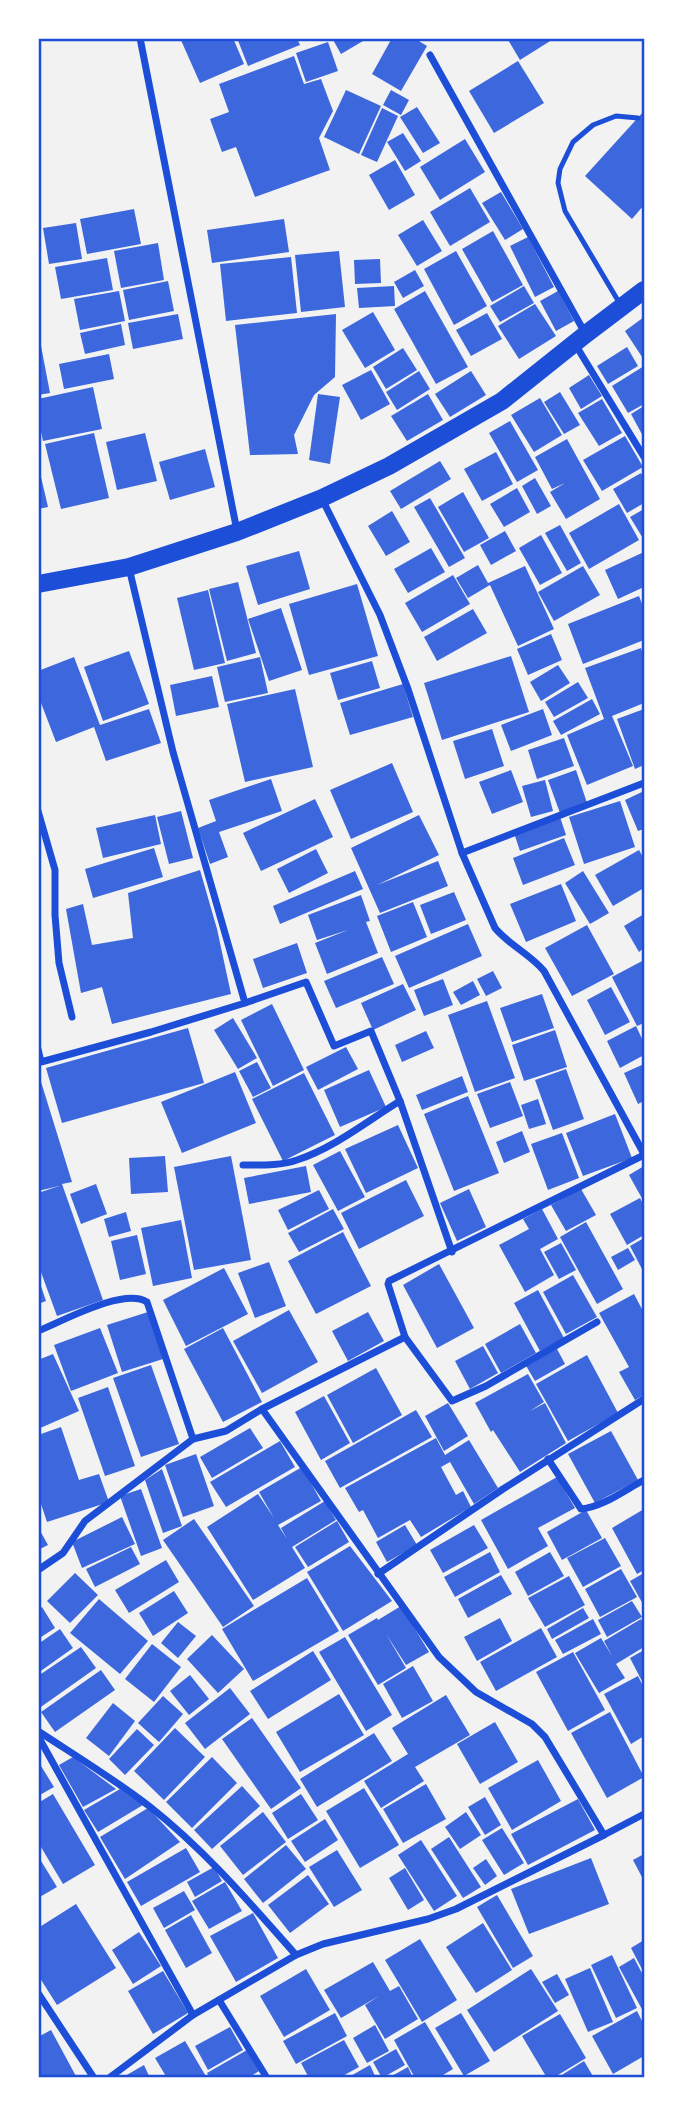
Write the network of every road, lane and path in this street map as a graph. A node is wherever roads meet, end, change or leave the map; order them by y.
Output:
1 (140, 38) edge
2 (429, 55) dead end
3 (638, 118) dead end
4 (645, 290) edge
5 (621, 307) junction
6 (580, 338) junction
7 (645, 457) edge
8 (321, 498) junction
9 (237, 532) junction
10 (129, 567) junction
11 (38, 584) edge
12 (645, 783) edge
13 (38, 811) edge
14 (462, 853) junction
15 (245, 1003) junction
16 (72, 1017) dead end
17 (38, 1049) edge
18 (400, 1101) junction
19 (645, 1155) edge
20 (243, 1165) dead end
21 (452, 1252) junction
22 (597, 1322) dead end
23 (38, 1331) edge
24 (405, 1337) junction
25 (645, 1399) edge
26 (262, 1409) junction
27 (193, 1439) junction
28 (548, 1459) junction
29 (645, 1480) edge
30 (38, 1570) edge
31 (378, 1574) junction
32 (38, 1734) edge
33 (645, 1814) edge
34 (604, 1835) junction
35 (296, 1955) junction
36 (38, 1993) edge
37 (219, 2000) junction
38 (193, 2015) junction
39 (94, 2077) edge
40 (109, 2077) edge
41 (267, 2077) edge

1 - 9 street
2 - 6 street
3 - 5 lane
4 - 5 main road
5 - 6 main road
6 - 7 street
6 - 8 main road
8 - 9 main road
8 - 14 street
9 - 10 main road
10 - 11 main road
10 - 15 street
12 - 14 street
13 - 16 street
14 - 19 street
15 - 17 street
15 - 18 street
18 - 20 street
18 - 21 street
19 - 21 street
21 - 24 street
22 - 24 street
23 - 27 street
24 - 26 street
25 - 28 street
26 - 27 street
26 - 31 street
27 - 30 street
28 - 29 street
28 - 31 street
31 - 34 street
32 - 35 street
32 - 38 street
33 - 34 street
34 - 35 street
35 - 37 street
36 - 39 street
37 - 38 street
37 - 41 street
38 - 40 street

